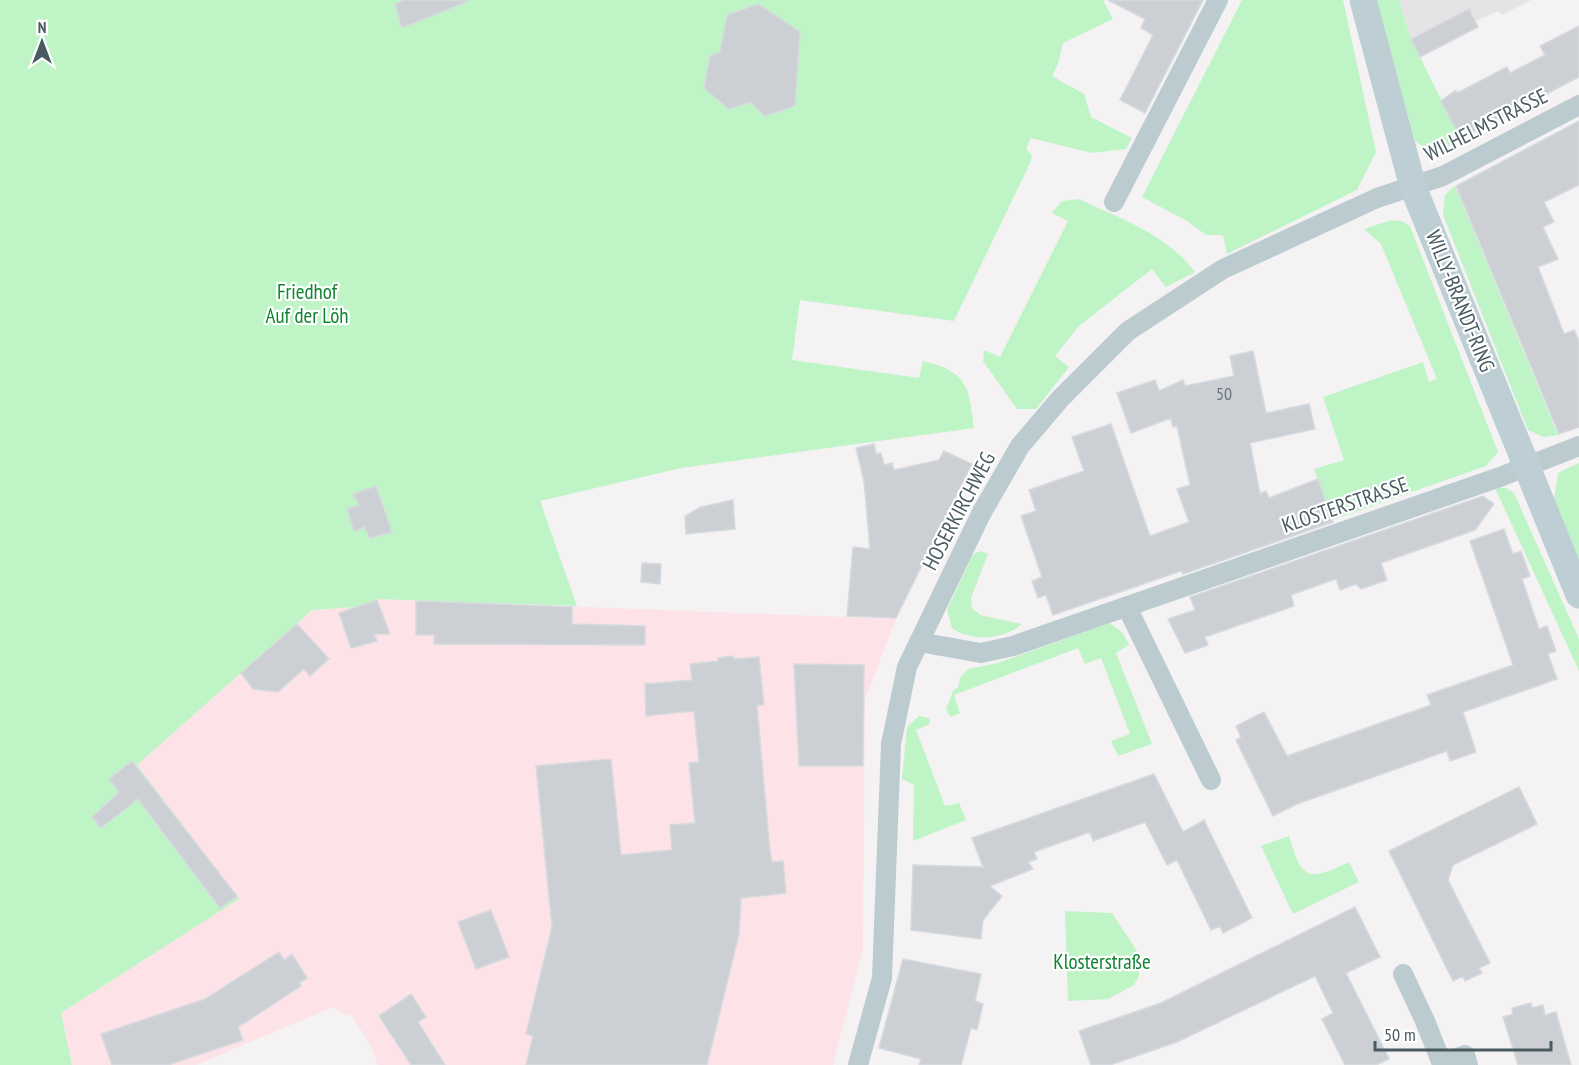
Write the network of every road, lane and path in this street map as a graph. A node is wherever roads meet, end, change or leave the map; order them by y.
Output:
1 (1218, 0) edge
2 (1363, 0) edge
3 (1579, 105) edge
4 (1413, 187) junction
5 (1114, 202) dead end
6 (1579, 446) edge
7 (1527, 466) junction
8 (1579, 595) edge
9 (1126, 607) junction
10 (919, 642) junction
11 (1211, 780) dead end
12 (1403, 974) dead end
13 (858, 1065) edge
14 (1468, 1065) edge

1 - 5 street
2 - 4 main road, WILLY-BRANDT-RING
3 - 4 street, WILHELMSTRASSE
4 - 7 main road, WILLY-BRANDT-RING
4 - 10 street, HOSERKIRCHWEG
6 - 7 street, KLOSTERSTRASSE
7 - 8 main road, WILLY-BRANDT-RING
7 - 9 street, KLOSTERSTRASSE
9 - 10 street, KLOSTERSTRASSE
9 - 11 street
10 - 13 street, HOSERKIRCHWEG
12 - 14 street

